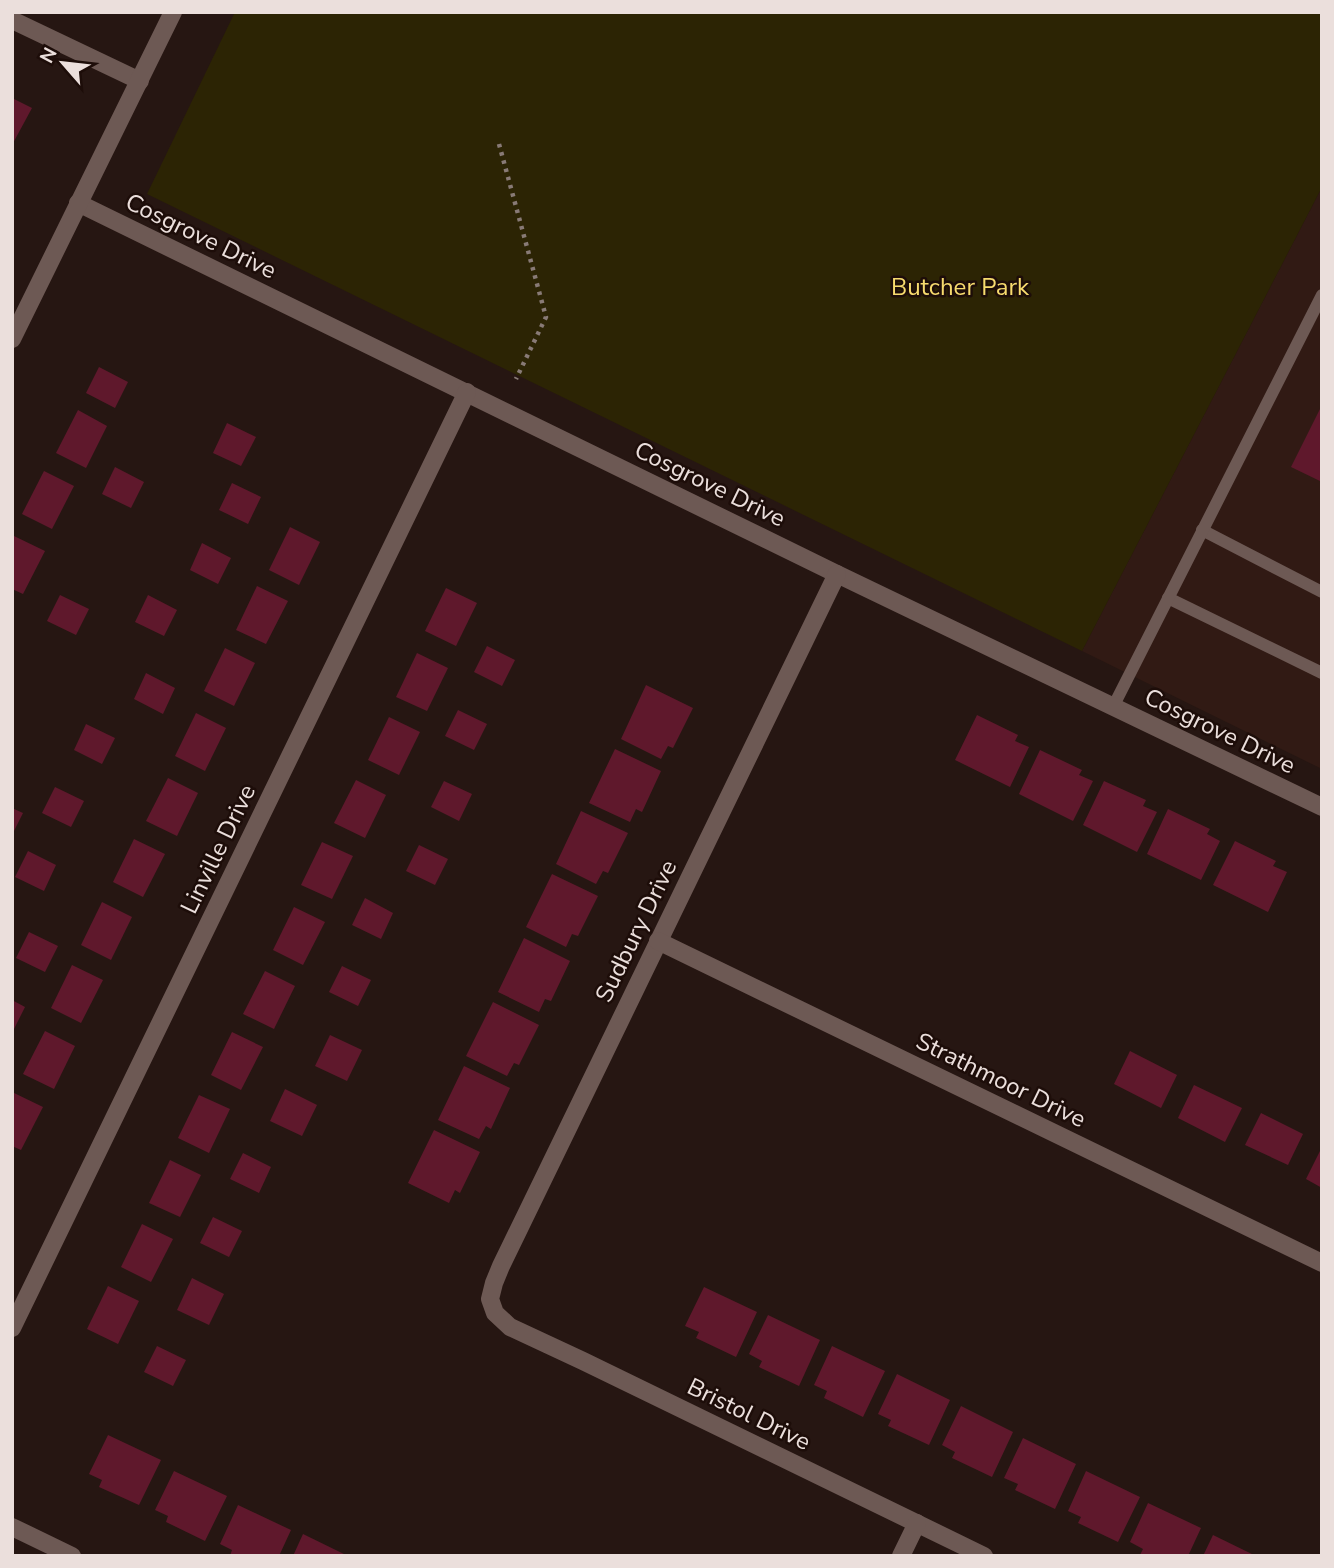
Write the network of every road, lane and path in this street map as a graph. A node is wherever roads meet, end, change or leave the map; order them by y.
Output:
1 (173, 12) edge
2 (12, 20) edge
3 (140, 81) junction
4 (499, 144) dead end
5 (78, 203) junction
6 (1322, 295) edge
7 (12, 339) edge
8 (516, 379) dead end
9 (467, 392) junction
10 (1202, 530) junction
11 (837, 574) junction
12 (1322, 592) edge
13 (1168, 598) junction
14 (1322, 673) edge
15 (1113, 707) junction
16 (1322, 807) edge
17 (658, 941) junction
18 (1322, 1263) edge
19 (495, 1313) joint
20 (12, 1328) edge
21 (917, 1523) junction
22 (12, 1527) edge
23 (72, 1556) edge
24 (901, 1556) edge
25 (985, 1556) edge

1 - 3 street
2 - 3 street
3 - 5 street
4 - 8 path
5 - 7 street
5 - 9 street, Cosgrove Drive
6 - 10 lane
9 - 11 street, Cosgrove Drive
9 - 20 street, Linville Drive
10 - 12 lane
10 - 13 lane
11 - 15 street, Cosgrove Drive
11 - 17 street, Sudbury Drive
13 - 14 lane
13 - 15 lane
15 - 16 street, Cosgrove Drive
17 - 18 street, Strathmoor Drive
17 - 19 street, Sudbury Drive
19 - 21 street, Bristol Drive
21 - 24 street
21 - 25 street, Bristol Drive
22 - 23 street

